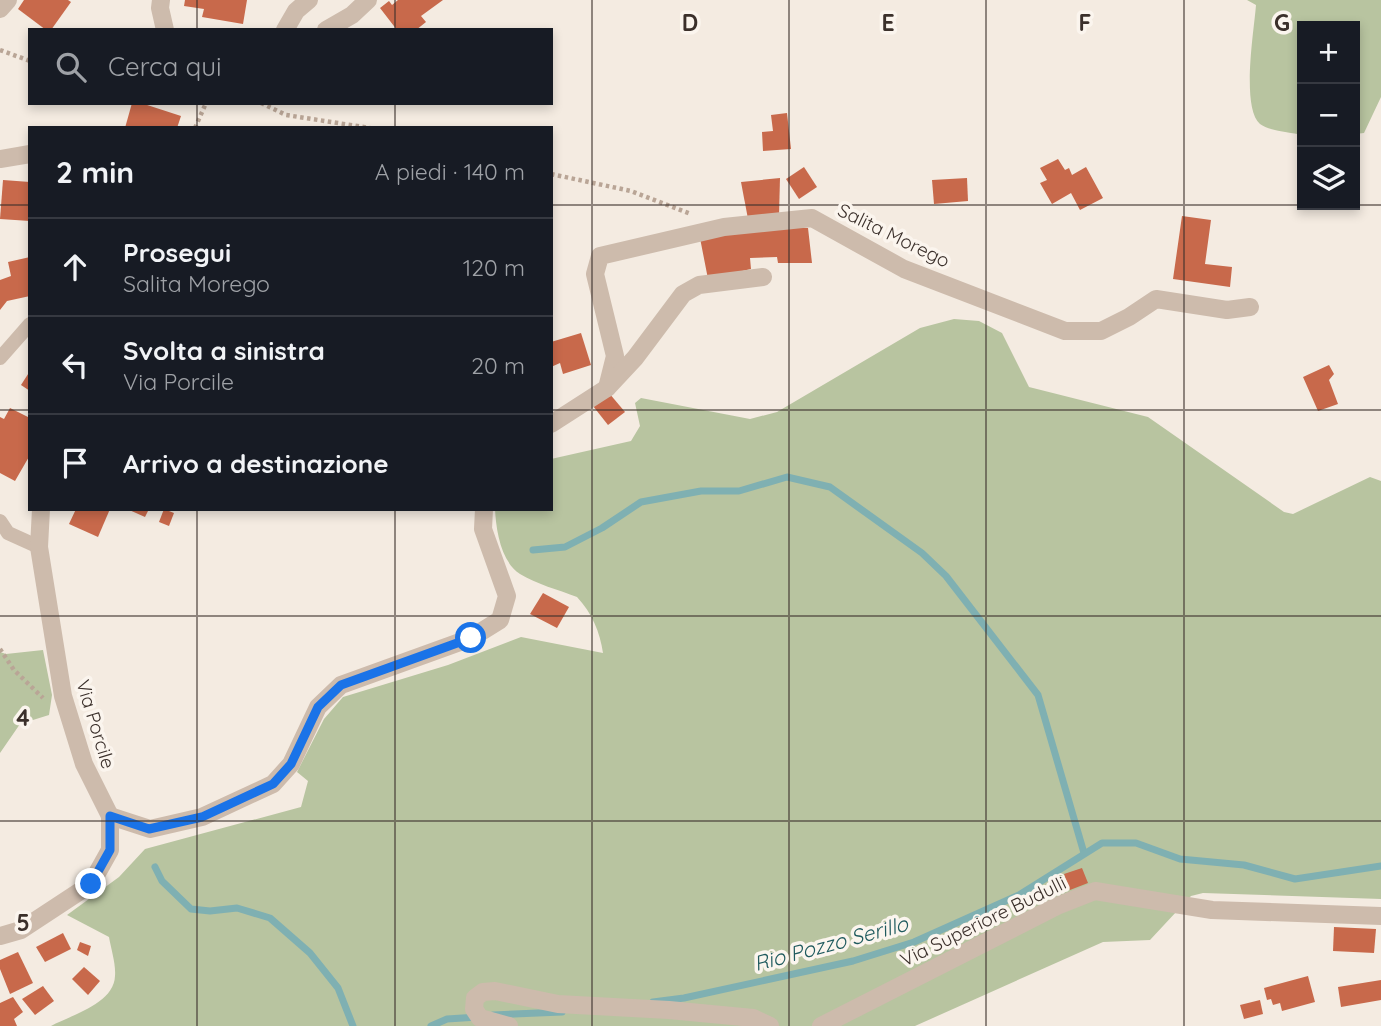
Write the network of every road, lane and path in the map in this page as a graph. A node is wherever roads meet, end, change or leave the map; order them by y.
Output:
1 (8, 0) edge
2 (161, 0) edge
3 (309, 0) edge
4 (368, 0) edge
5 (0, 9) edge
6 (165, 28) edge
7 (286, 28) edge
8 (329, 28) edge
9 (0, 50) edge
10 (28, 60) edge
11 (205, 105) edge
12 (265, 105) edge
13 (196, 126) edge
14 (357, 126) edge
15 (28, 154) edge
16 (0, 159) edge
17 (553, 174) edge
18 (724, 227) junction
19 (763, 277) dead end
20 (1250, 307) dead end
21 (28, 326) edge
22 (0, 358) edge
23 (607, 388) junction
24 (553, 423) edge
25 (41, 511) edge
26 (484, 511) edge
27 (0, 521) edge
28 (39, 547) junction
29 (0, 649) edge
30 (72, 726) junction
31 (110, 816) junction
32 (1381, 916) edge
33 (0, 936) edge
34 (509, 1026) edge
35 (771, 1026) edge
36 (821, 1026) edge

1 - 5 street
2 - 6 street
3 - 7 street
4 - 8 street
9 - 10 path
11 - 13 path
12 - 14 path
15 - 16 street
17 - 18 path
18 - 20 street, Salita Morego
18 - 23 street, Salita Morego
19 - 23 street
21 - 22 lane
23 - 24 street
25 - 28 street, Via Porcile
26 - 31 street
27 - 28 lane
28 - 30 street, Via Porcile
29 - 30 path
30 - 31 street, Via Porcile
31 - 33 street, Via Porcile
32 - 36 street, Via Superiore Budulli
34 - 35 street

